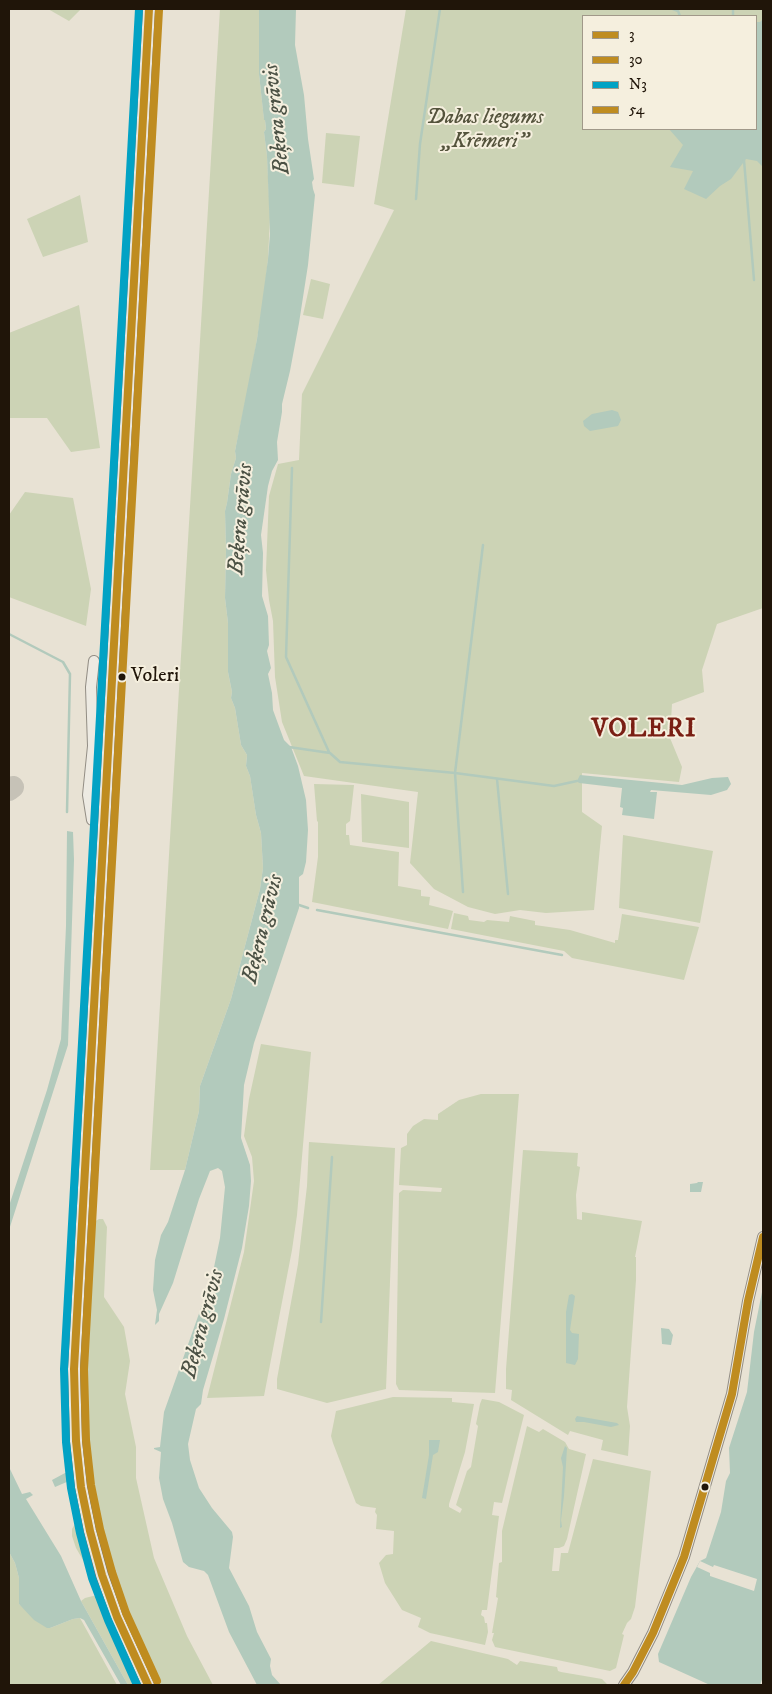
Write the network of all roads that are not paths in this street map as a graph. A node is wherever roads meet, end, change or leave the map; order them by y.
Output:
1 (149, 9) edge
2 (94, 660) dead end
3 (92, 820) dead end
4 (763, 1237) edge
5 (148, 1685) edge
6 (624, 1685) edge

1 - 5 main road
2 - 3 street
4 - 6 street

